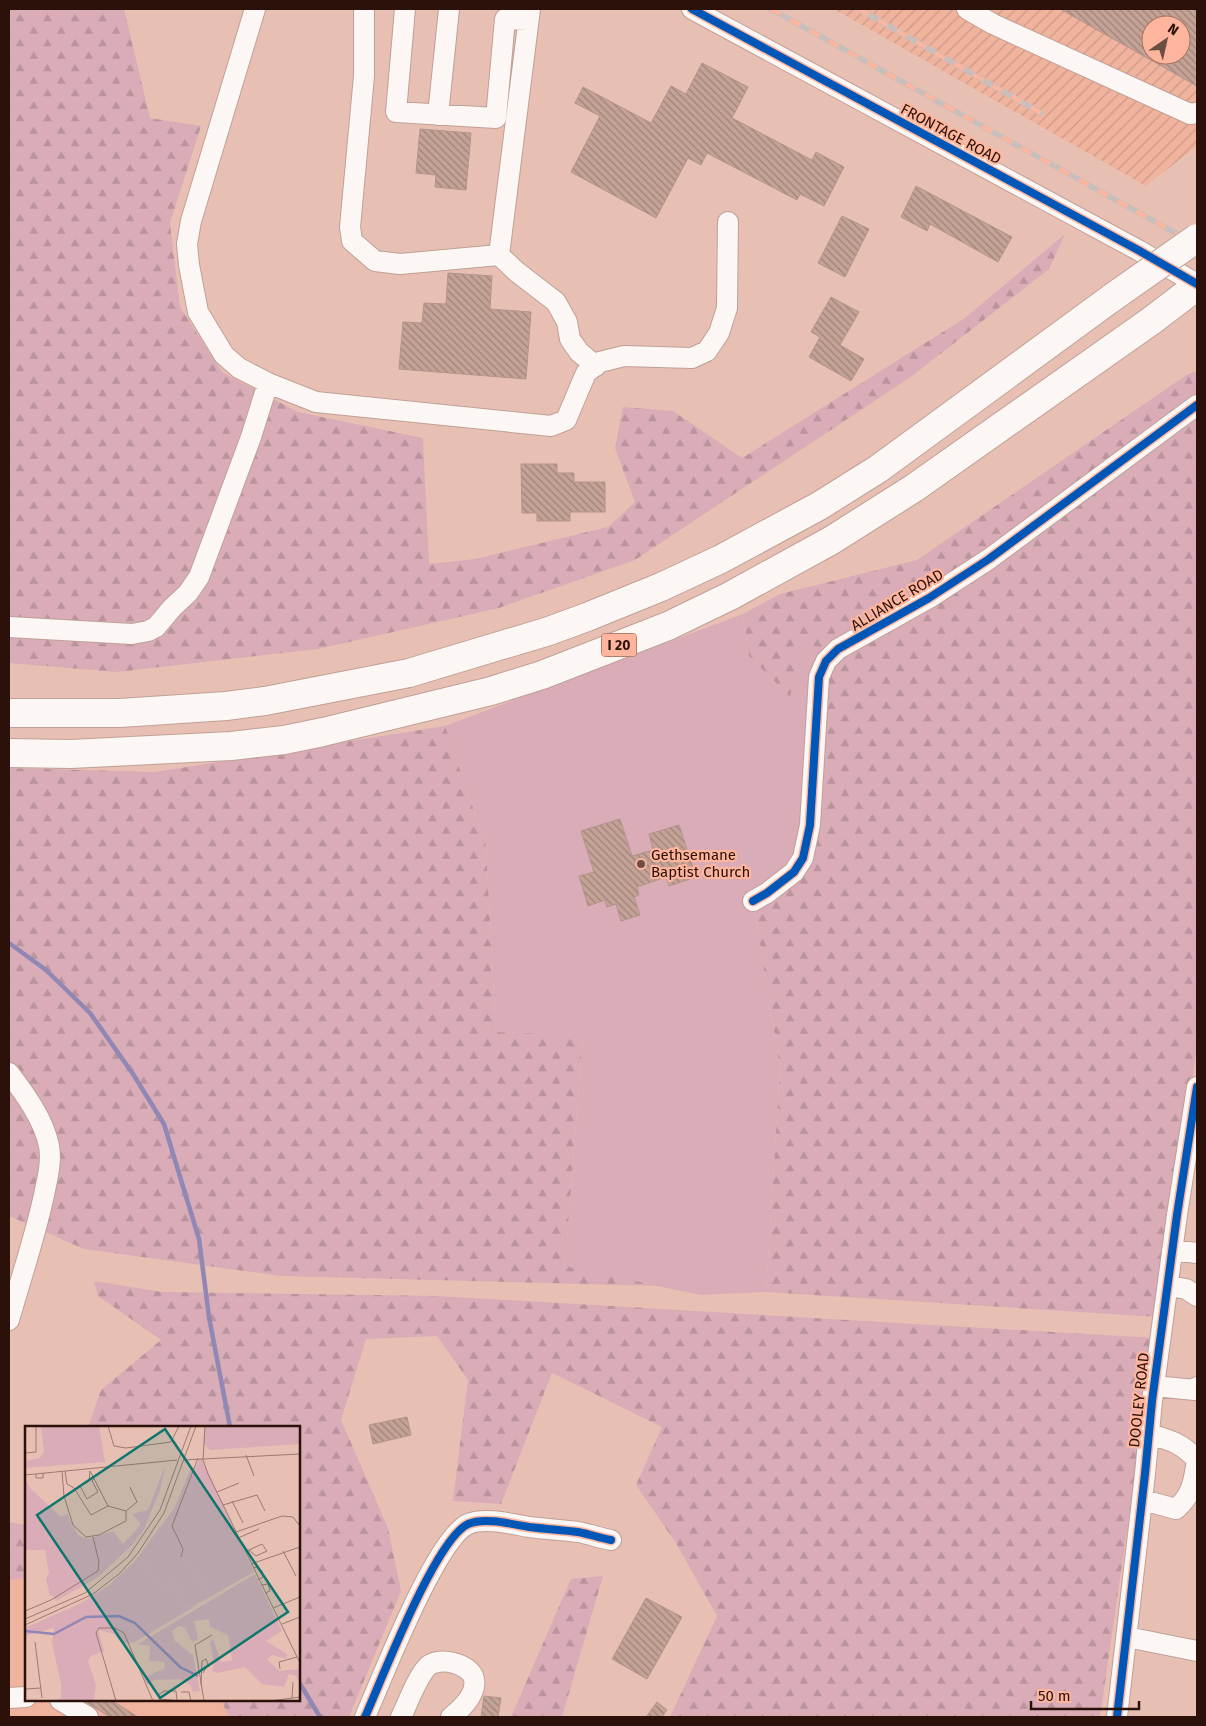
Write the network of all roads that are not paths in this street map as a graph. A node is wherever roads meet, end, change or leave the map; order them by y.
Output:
1 (255, 9) edge
2 (364, 9) edge
3 (405, 9) edge
4 (449, 9) edge
5 (692, 9) edge
6 (967, 9) edge
7 (499, 14) edge
8 (529, 14) edge
9 (1197, 113) edge
10 (438, 115) junction
11 (728, 222) dead end
12 (1197, 238) edge
13 (499, 255) junction
14 (1197, 285) edge
15 (596, 366) junction
16 (268, 383) junction
17 (1197, 405) edge
18 (9, 627) edge
19 (9, 713) edge
20 (9, 753) edge
21 (753, 901) dead end
22 (9, 1074) edge
23 (1197, 1087) edge
24 (1193, 1146) edge
25 (1172, 1250) junction
26 (1197, 1253) edge
27 (1168, 1286) junction
28 (1197, 1296) edge
29 (9, 1320) edge
30 (1154, 1386) junction
31 (1197, 1387) edge
32 (1149, 1434) junction
33 (1197, 1460) edge
34 (1142, 1500) junction
35 (611, 1540) dead end
36 (1127, 1637) junction
37 (1197, 1651) edge
38 (25, 1697) edge
39 (9, 1698) edge
40 (62, 1701) edge
41 (88, 1717) edge
42 (365, 1717) edge
43 (401, 1717) edge
44 (451, 1717) edge
45 (1117, 1717) edge

1 - 16 street
2 - 13 street
3 - 10 street
4 - 10 street
5 - 14 street, FRONTAGE ROAD
6 - 9 street
7 - 8 street
7 - 10 street
8 - 13 street
11 - 15 street
12 - 19 highway, I 20, bridge
13 - 15 street
14 - 20 highway, I 20
15 - 16 street
16 - 18 street
17 - 21 street, ALLIANCE ROAD
22 - 29 street
23 - 24 street, DOOLEY ROAD
24 - 25 street, DOOLEY ROAD
25 - 26 street
25 - 27 street, DOOLEY ROAD
27 - 28 street
27 - 30 street, DOOLEY ROAD
30 - 31 street
30 - 32 street, DOOLEY ROAD
32 - 33 street
32 - 34 street, DOOLEY ROAD
33 - 34 street
34 - 36 street, DOOLEY ROAD
35 - 42 street
36 - 37 street
36 - 45 street, DOOLEY ROAD
38 - 39 street
40 - 41 street
43 - 44 street

